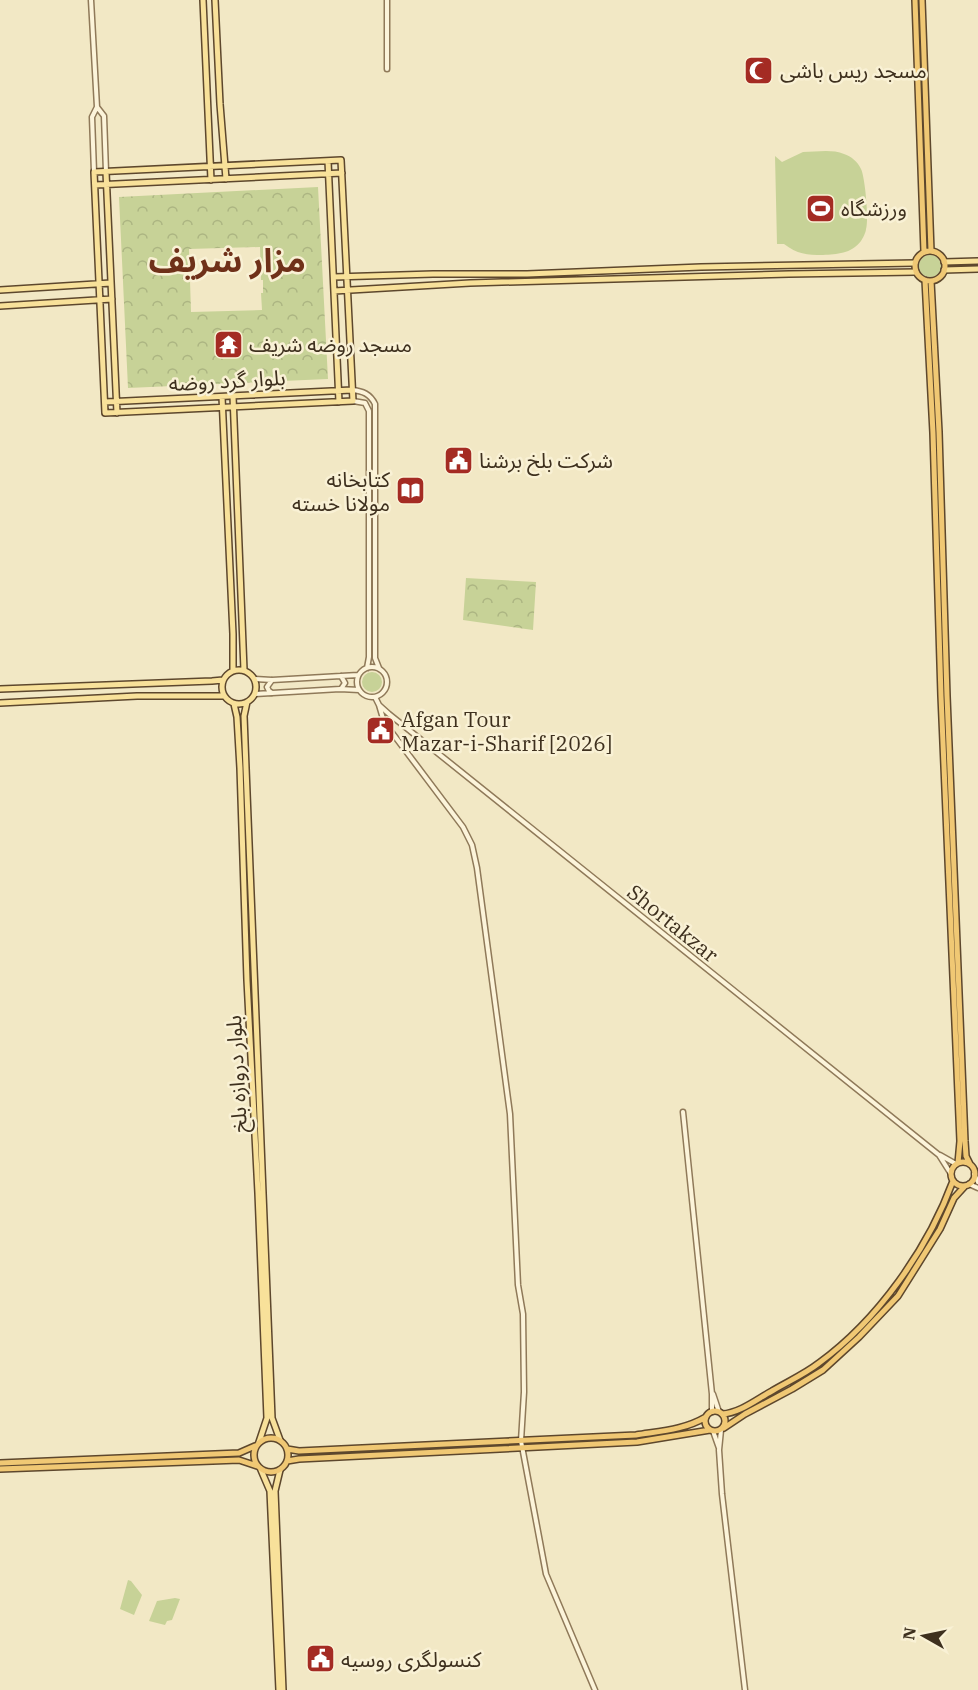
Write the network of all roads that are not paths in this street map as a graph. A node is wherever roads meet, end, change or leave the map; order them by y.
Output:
1 (91, 0) edge
2 (203, 0) edge
3 (215, 0) edge
4 (387, 0) edge
5 (915, 0) edge
6 (922, 0) edge
7 (387, 69) dead end
8 (209, 104) junction
9 (220, 104) junction
10 (97, 107) junction
11 (328, 161) junction
12 (226, 166) junction
13 (210, 167) junction
14 (94, 172) junction
15 (106, 172) junction
16 (342, 173) junction
17 (329, 174) junction
18 (226, 179) junction
19 (211, 180) junction
20 (107, 184) junction
21 (95, 185) junction
22 (931, 251) junction
23 (924, 252) junction
24 (978, 261) edge
25 (944, 262) junction
26 (915, 263) junction
27 (978, 268) edge
28 (944, 270) junction
29 (916, 272) junction
30 (347, 276) junction
31 (334, 277) junction
32 (928, 280) junction
33 (111, 283) junction
34 (99, 284) junction
35 (0, 290) edge
36 (347, 290) junction
37 (334, 291) junction
38 (112, 299) junction
39 (100, 300) junction
40 (0, 306) edge
41 (352, 390) junction
42 (339, 391) junction
43 (233, 396) junction
44 (222, 397) junction
45 (353, 401) junction
46 (105, 402) junction
47 (117, 402) junction
48 (339, 402) junction
49 (233, 407) junction
50 (223, 408) junction
51 (117, 413) junction
52 (366, 668) junction
53 (379, 668) junction
54 (233, 670) junction
55 (244, 670) junction
56 (358, 675) junction
57 (341, 676) junction
58 (255, 679) junction
59 (223, 680) junction
60 (272, 680) junction
61 (0, 689) edge
62 (340, 689) junction
63 (359, 690) junction
64 (273, 693) junction
65 (255, 694) junction
66 (224, 696) junction
67 (375, 697) junction
68 (247, 702) junction
69 (0, 703) edge
70 (234, 704) junction
71 (379, 705) junction
72 (683, 1112) dead end
73 (958, 1153) junction
74 (939, 1155) junction
75 (945, 1158) junction
76 (957, 1164) junction
77 (970, 1164) junction
78 (951, 1174) junction
79 (975, 1174) junction
80 (953, 1181) junction
81 (978, 1182) edge
82 (967, 1185) junction
83 (978, 1188) edge
84 (712, 1394) junction
85 (712, 1412) junction
86 (721, 1413) junction
87 (706, 1417) junction
88 (722, 1429) junction
89 (712, 1431) junction
90 (280, 1440) junction
91 (521, 1441) junction
92 (257, 1444) junction
93 (523, 1448) junction
94 (287, 1449) junction
95 (719, 1450) junction
96 (287, 1461) junction
97 (0, 1462) edge
98 (259, 1468) junction
99 (0, 1469) edge
100 (280, 1470) junction
101 (281, 1690) edge
102 (595, 1690) edge
103 (745, 1690) edge

1 - 10 street
2 - 8 main road
3 - 9 main road
4 - 7 street
5 - 23 highway
6 - 22 highway
8 - 9 main road
8 - 13 main road
9 - 12 main road
10 - 14 street
10 - 15 street
11 - 12 main road
11 - 16 main road
11 - 17 main road
12 - 13 main road
12 - 18 main road
13 - 15 main road
13 - 19 main road
14 - 15 main road
14 - 21 main road
15 - 20 main road
16 - 17 main road
16 - 30 main road
17 - 18 main road
17 - 31 main road
18 - 19 main road
19 - 20 main road
20 - 21 main road
20 - 33 main road
21 - 34 main road
22 - 23 highway
22 - 25 highway
23 - 26 highway
24 - 25 main road
25 - 28 highway
26 - 29 highway
26 - 30 main road
27 - 28 main road
28 - 32 highway
29 - 32 highway
29 - 36 main road
30 - 31 main road
30 - 36 main road
31 - 37 main road
32 - 73 highway
32 - 77 highway
33 - 34 main road
33 - 38 main road
34 - 35 main road
34 - 39 main road
36 - 37 main road
36 - 41 main road
37 - 42 main road
38 - 39 main road
38 - 47 main road
39 - 40 main road
39 - 46 main road
41 - 42 main road, بلوار گرد روضه
41 - 45 main road
41 - 53 street
42 - 43 main road, بلوار گرد روضه
42 - 48 main road
43 - 44 main road, بلوار گرد روضه
43 - 49 main road
44 - 47 main road, بلوار گرد روضه
44 - 50 main road
45 - 48 main road, بلوار گرد روضه
45 - 52 street
46 - 47 main road, بلوار گرد روضه
46 - 51 main road
47 - 51 main road
48 - 49 main road, بلوار گرد روضه
49 - 50 main road, بلوار گرد روضه
49 - 55 main road
50 - 51 main road, بلوار گرد روضه
50 - 54 main road
52 - 53 street
52 - 56 street
53 - 67 street
54 - 55 main road
54 - 59 main road
55 - 58 main road
56 - 57 street
56 - 63 street
57 - 60 street
57 - 62 street
58 - 60 street
58 - 65 main road
59 - 61 main road
59 - 66 main road
60 - 64 street
62 - 63 street
62 - 64 street
63 - 67 street
64 - 65 street
65 - 68 main road
66 - 69 main road
66 - 70 main road
67 - 71 street, Shortakzar
68 - 70 main road
68 - 90 main road, بلوار دروازه بلخ
70 - 92 main road, بلوار دروازه بلخ
71 - 74 street, Shortakzar
71 - 91 street
72 - 84 street
73 - 75 street
73 - 76 highway
74 - 75 street
74 - 78 street, Shortakzar
75 - 76 street
76 - 77 highway
76 - 78 highway
77 - 79 highway
78 - 80 highway
79 - 81 street
79 - 82 highway
80 - 82 highway
80 - 86 highway
82 - 83 street
82 - 88 highway
84 - 85 street
84 - 86 street
85 - 86 highway
85 - 87 highway
86 - 88 highway
87 - 89 highway
87 - 91 highway
88 - 89 highway
88 - 95 street
89 - 93 highway
89 - 95 street
90 - 92 highway
90 - 94 highway
91 - 93 street
91 - 94 highway
92 - 97 highway
92 - 98 highway
93 - 96 highway
93 - 102 street
94 - 96 highway
95 - 103 street
96 - 100 highway
98 - 99 highway
98 - 100 highway
98 - 101 main road
100 - 101 main road

